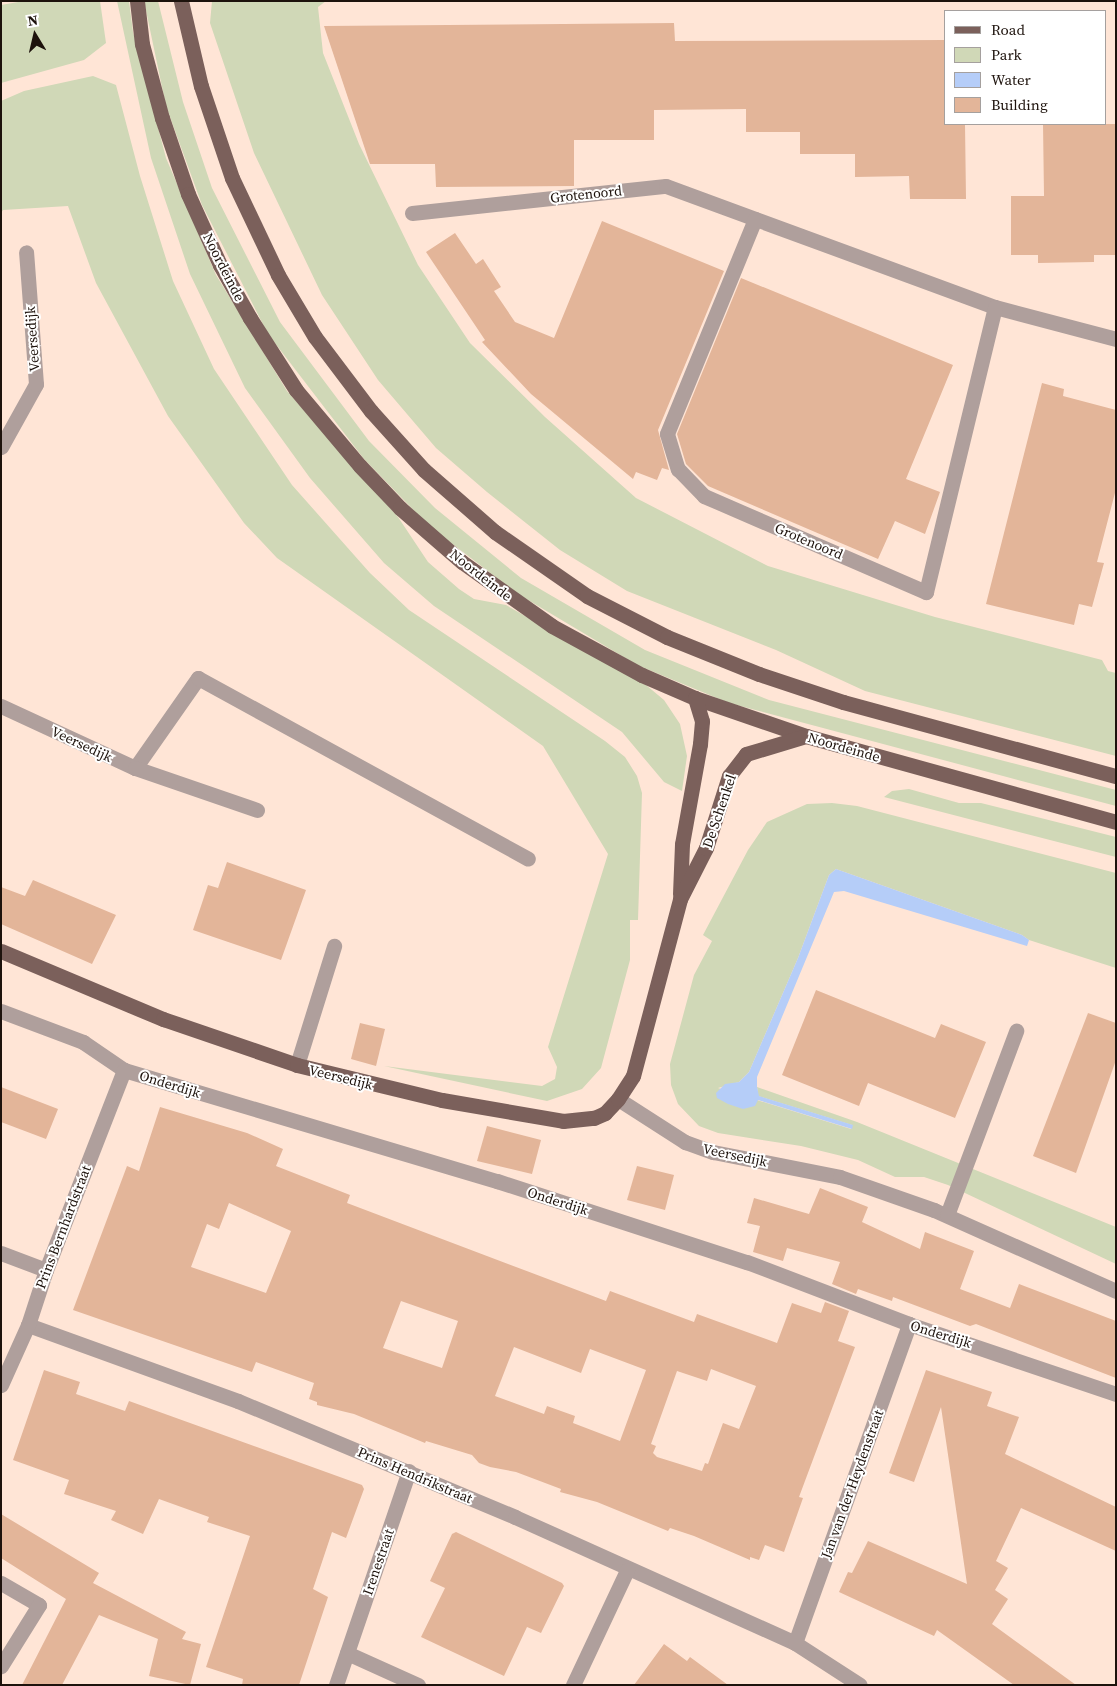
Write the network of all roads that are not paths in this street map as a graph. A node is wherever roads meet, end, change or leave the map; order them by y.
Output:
1 (137, 1) edge
2 (181, 1) edge
3 (412, 213) dead end
4 (755, 219) junction
5 (26, 252) dead end
6 (995, 307) junction
7 (1116, 339) edge
8 (1, 447) edge
9 (695, 698) junction
10 (1, 706) edge
11 (806, 736) junction
12 (135, 768) junction
13 (1114, 774) edge
14 (257, 810) dead end
15 (1116, 822) edge
16 (528, 859) dead end
17 (680, 899) junction
18 (334, 946) dead end
19 (1, 951) edge
20 (1, 1011) edge
21 (1016, 1031) dead end
22 (297, 1065) junction
23 (124, 1070) junction
24 (618, 1099) junction
25 (947, 1215) junction
26 (1, 1254) edge
27 (46, 1270) junction
28 (1116, 1291) edge
29 (908, 1324) junction
30 (28, 1325) junction
31 (1, 1385) edge
32 (1116, 1394) edge
33 (409, 1472) junction
34 (627, 1570) junction
35 (1, 1583) edge
36 (794, 1644) junction
37 (347, 1652) junction
38 (1, 1666) edge
39 (336, 1685) edge
40 (418, 1685) edge
41 (573, 1685) edge
42 (860, 1685) edge

1 - 9 main road, Noordeinde
2 - 13 main road
3 - 4 street, Grotenoord
4 - 6 street, Grotenoord
4 - 6 street, Grotenoord
5 - 8 street, Veersedijk
6 - 7 street, Grotenoord
9 - 11 main road, Noordeinde
9 - 17 main road, De Schenkel
10 - 12 street, Veersedijk
11 - 15 main road, Noordeinde
11 - 17 main road, De Schenkel
12 - 14 street, Veersedijk
12 - 16 street
17 - 24 main road, De Schenkel
18 - 22 street, Veersedijk
19 - 22 main road, Veersedijk
20 - 23 street, Onderdijk
21 - 25 street
22 - 24 main road, Veersedijk
23 - 27 street, Prins Bernhardstraat
23 - 29 street, Onderdijk
24 - 25 street, Veersedijk
25 - 28 street, Veersedijk
26 - 27 street
27 - 30 street, Prins Bernhardstraat
29 - 32 street, Onderdijk
29 - 36 street, Jan van der Heydenstraat
30 - 31 street, Prins Bernhardstraat
30 - 33 street, Prins Hendrikstraat
33 - 34 street, Prins Hendrikstraat
33 - 37 street, Irenestraat
34 - 36 street, Prins Hendrikstraat
34 - 41 street
35 - 38 street
36 - 42 street, Prins Hendrikstraat
37 - 39 street, Irenestraat
37 - 40 street

